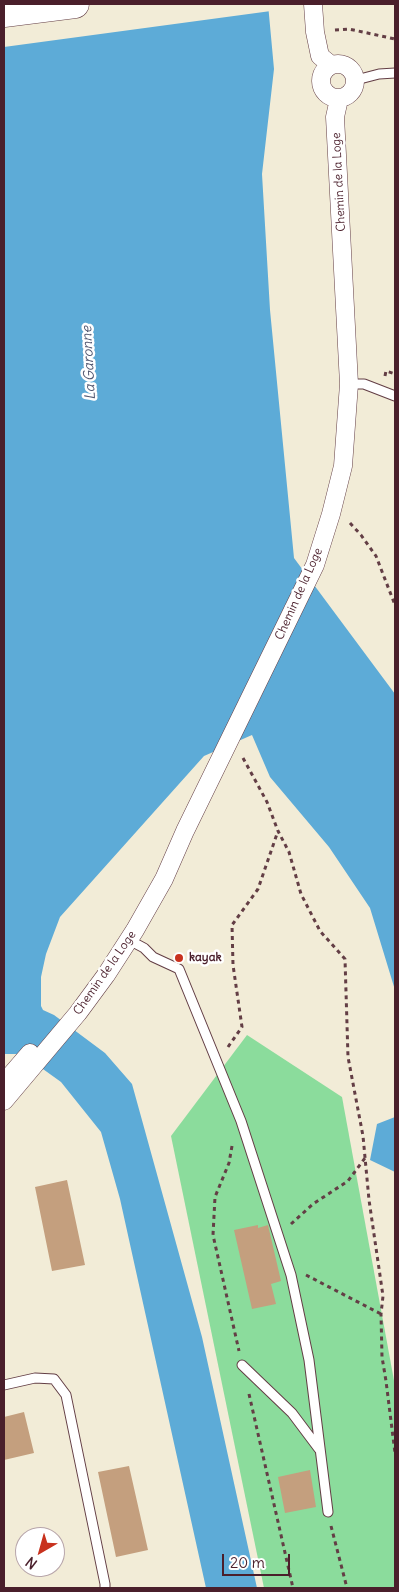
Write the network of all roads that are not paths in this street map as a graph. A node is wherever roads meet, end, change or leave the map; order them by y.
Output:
1 (75, 4) edge
2 (313, 4) edge
3 (4, 13) edge
4 (331, 65) junction
5 (395, 73) edge
6 (356, 80) junction
7 (339, 99) junction
8 (349, 384) junction
9 (395, 396) edge
10 (185, 832) junction
11 (129, 940) junction
12 (74, 1009) junction
13 (7, 1089) edge
14 (242, 1365) dead end
15 (4, 1385) edge
16 (320, 1450) junction
17 (328, 1512) road end
18 (105, 1588) edge

1 - 3 highway
2 - 4 street
4 - 6 street
4 - 7 street
5 - 6 lane
6 - 7 street
7 - 8 street, Chemin de la Loge
8 - 9 lane
8 - 10 street, Chemin de la Loge
10 - 11 street, Chemin de la Loge
10 - 12 street, Chemin de la Loge
11 - 12 street, Chemin de la Loge
11 - 16 lane
12 - 13 street, Chemin de la Loge
14 - 16 lane
15 - 18 lane
16 - 17 lane

